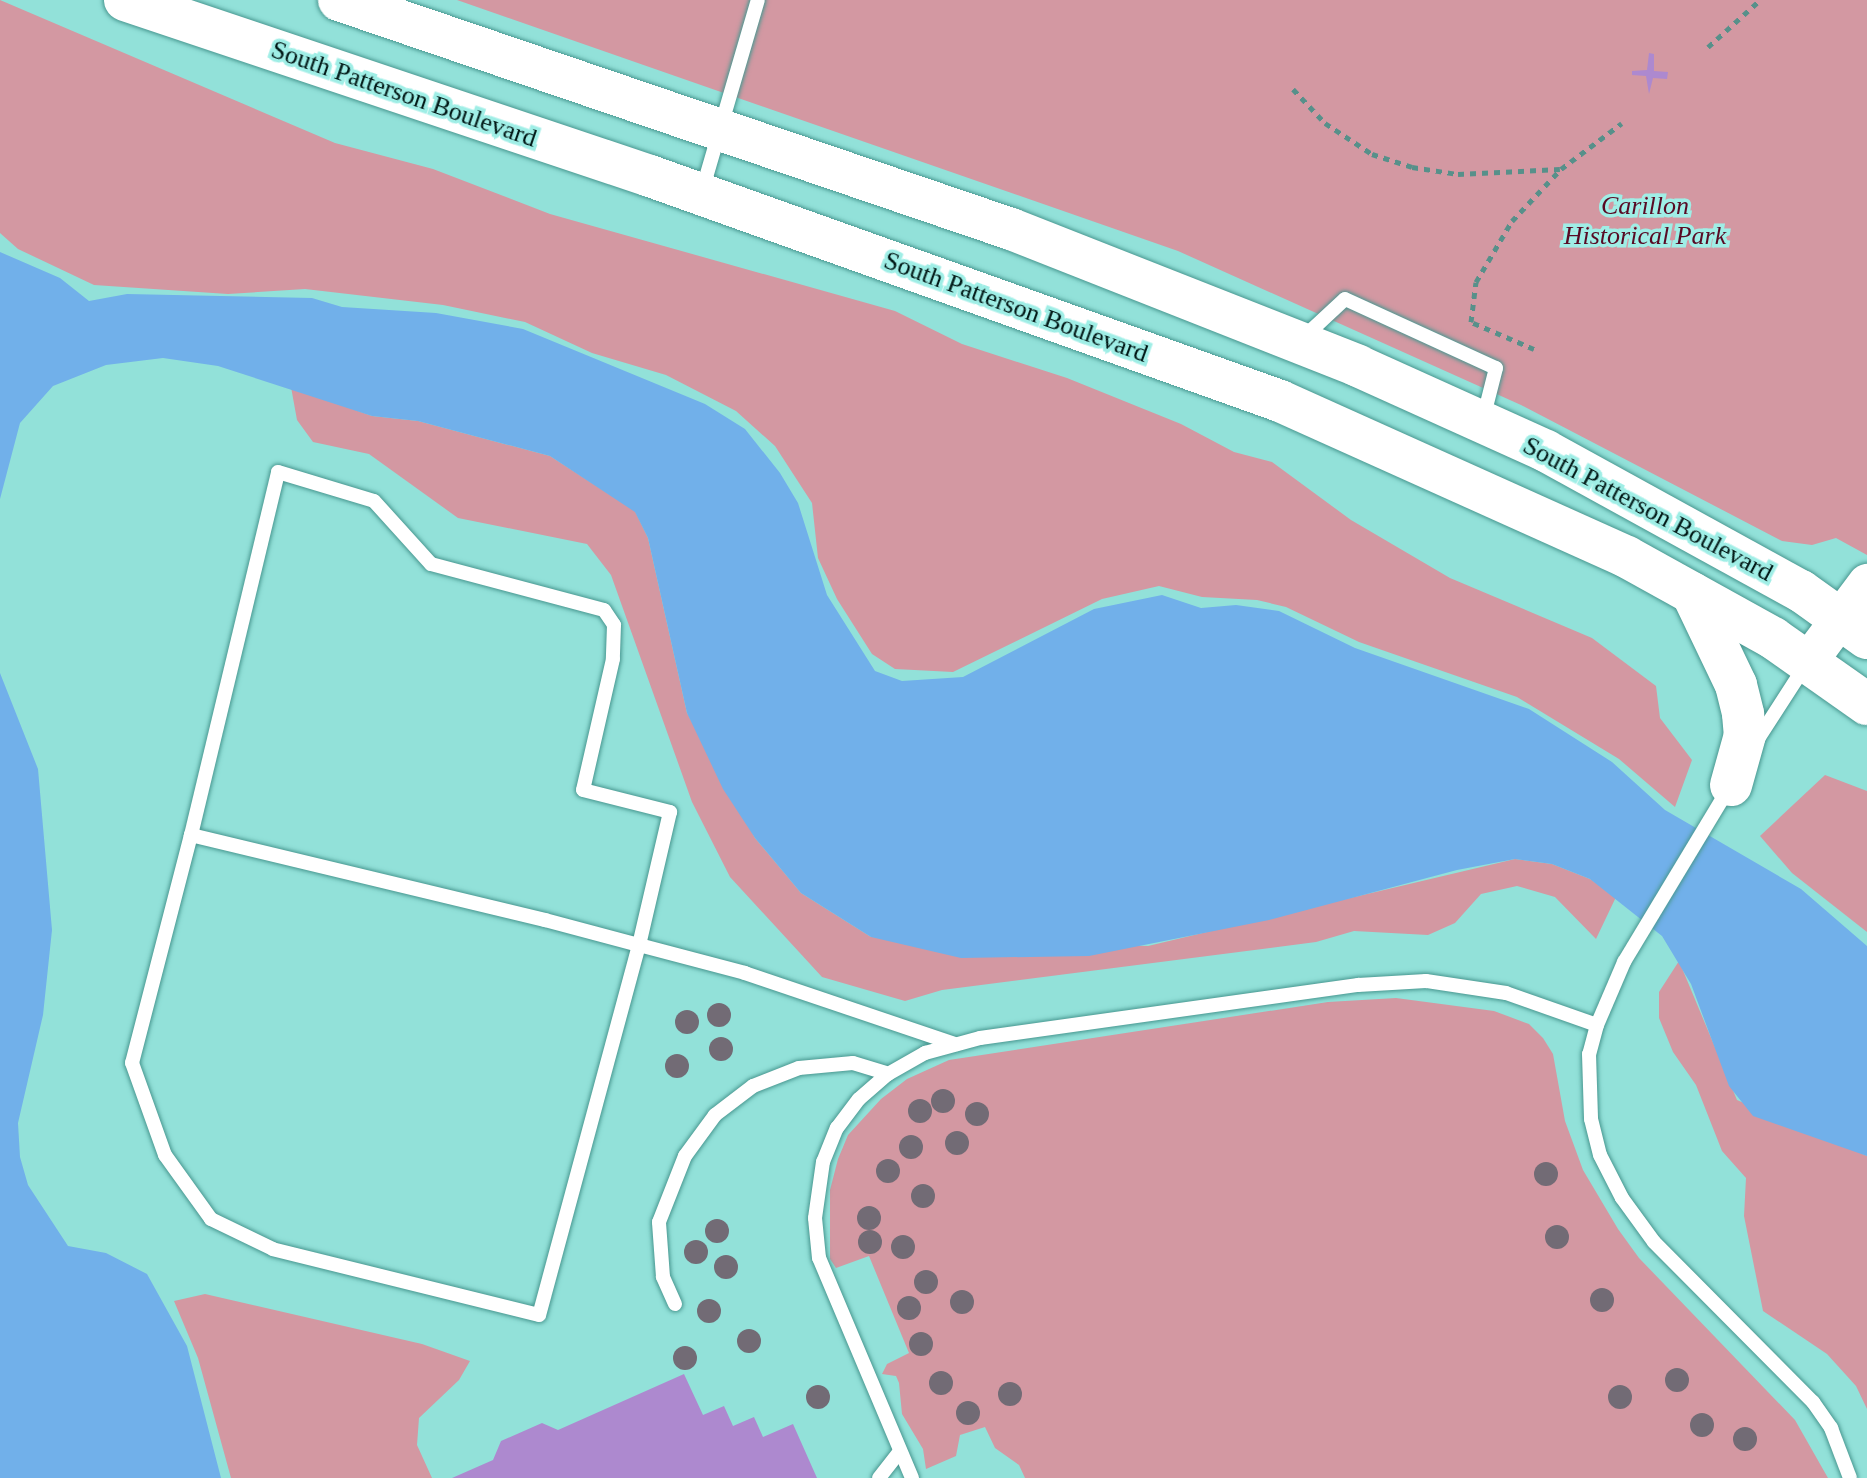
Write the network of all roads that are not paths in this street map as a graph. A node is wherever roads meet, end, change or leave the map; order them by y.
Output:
1 (125, 0) edge
2 (339, 0) edge
3 (758, 0) edge
4 (723, 131) junction
5 (701, 194) junction
6 (1298, 343) junction
7 (1482, 423) junction
8 (1867, 583) edge
9 (1692, 593) junction
10 (1854, 629) edge
11 (1808, 662) junction
12 (1867, 704) edge
13 (1731, 785) junction
14 (191, 835) junction
15 (639, 945) junction
16 (1597, 1025) junction
17 (955, 1044) junction
18 (888, 1074) junction
19 (675, 1304) dead end
20 (900, 1451) junction
21 (879, 1478) edge
22 (912, 1478) edge
23 (1850, 1478) edge

1 - 5 main road, South Patterson Boulevard
2 - 4 main road, South Patterson Boulevard
3 - 4 lane
4 - 5 lane
4 - 6 main road, South Patterson Boulevard
5 - 9 main road, South Patterson Boulevard
6 - 7 main road, South Patterson Boulevard
6 - 7 lane
7 - 10 main road, South Patterson Boulevard
8 - 10 street
9 - 11 main road, South Patterson Boulevard
9 - 13 main road
10 - 11 street
11 - 12 main road, South Patterson Boulevard
11 - 13 lane
13 - 16 lane
14 - 15 lane
14 - 15 lane
14 - 15 lane
15 - 17 lane
16 - 17 lane
16 - 23 lane
17 - 18 lane
18 - 19 lane
18 - 20 lane
20 - 21 lane
20 - 22 lane

